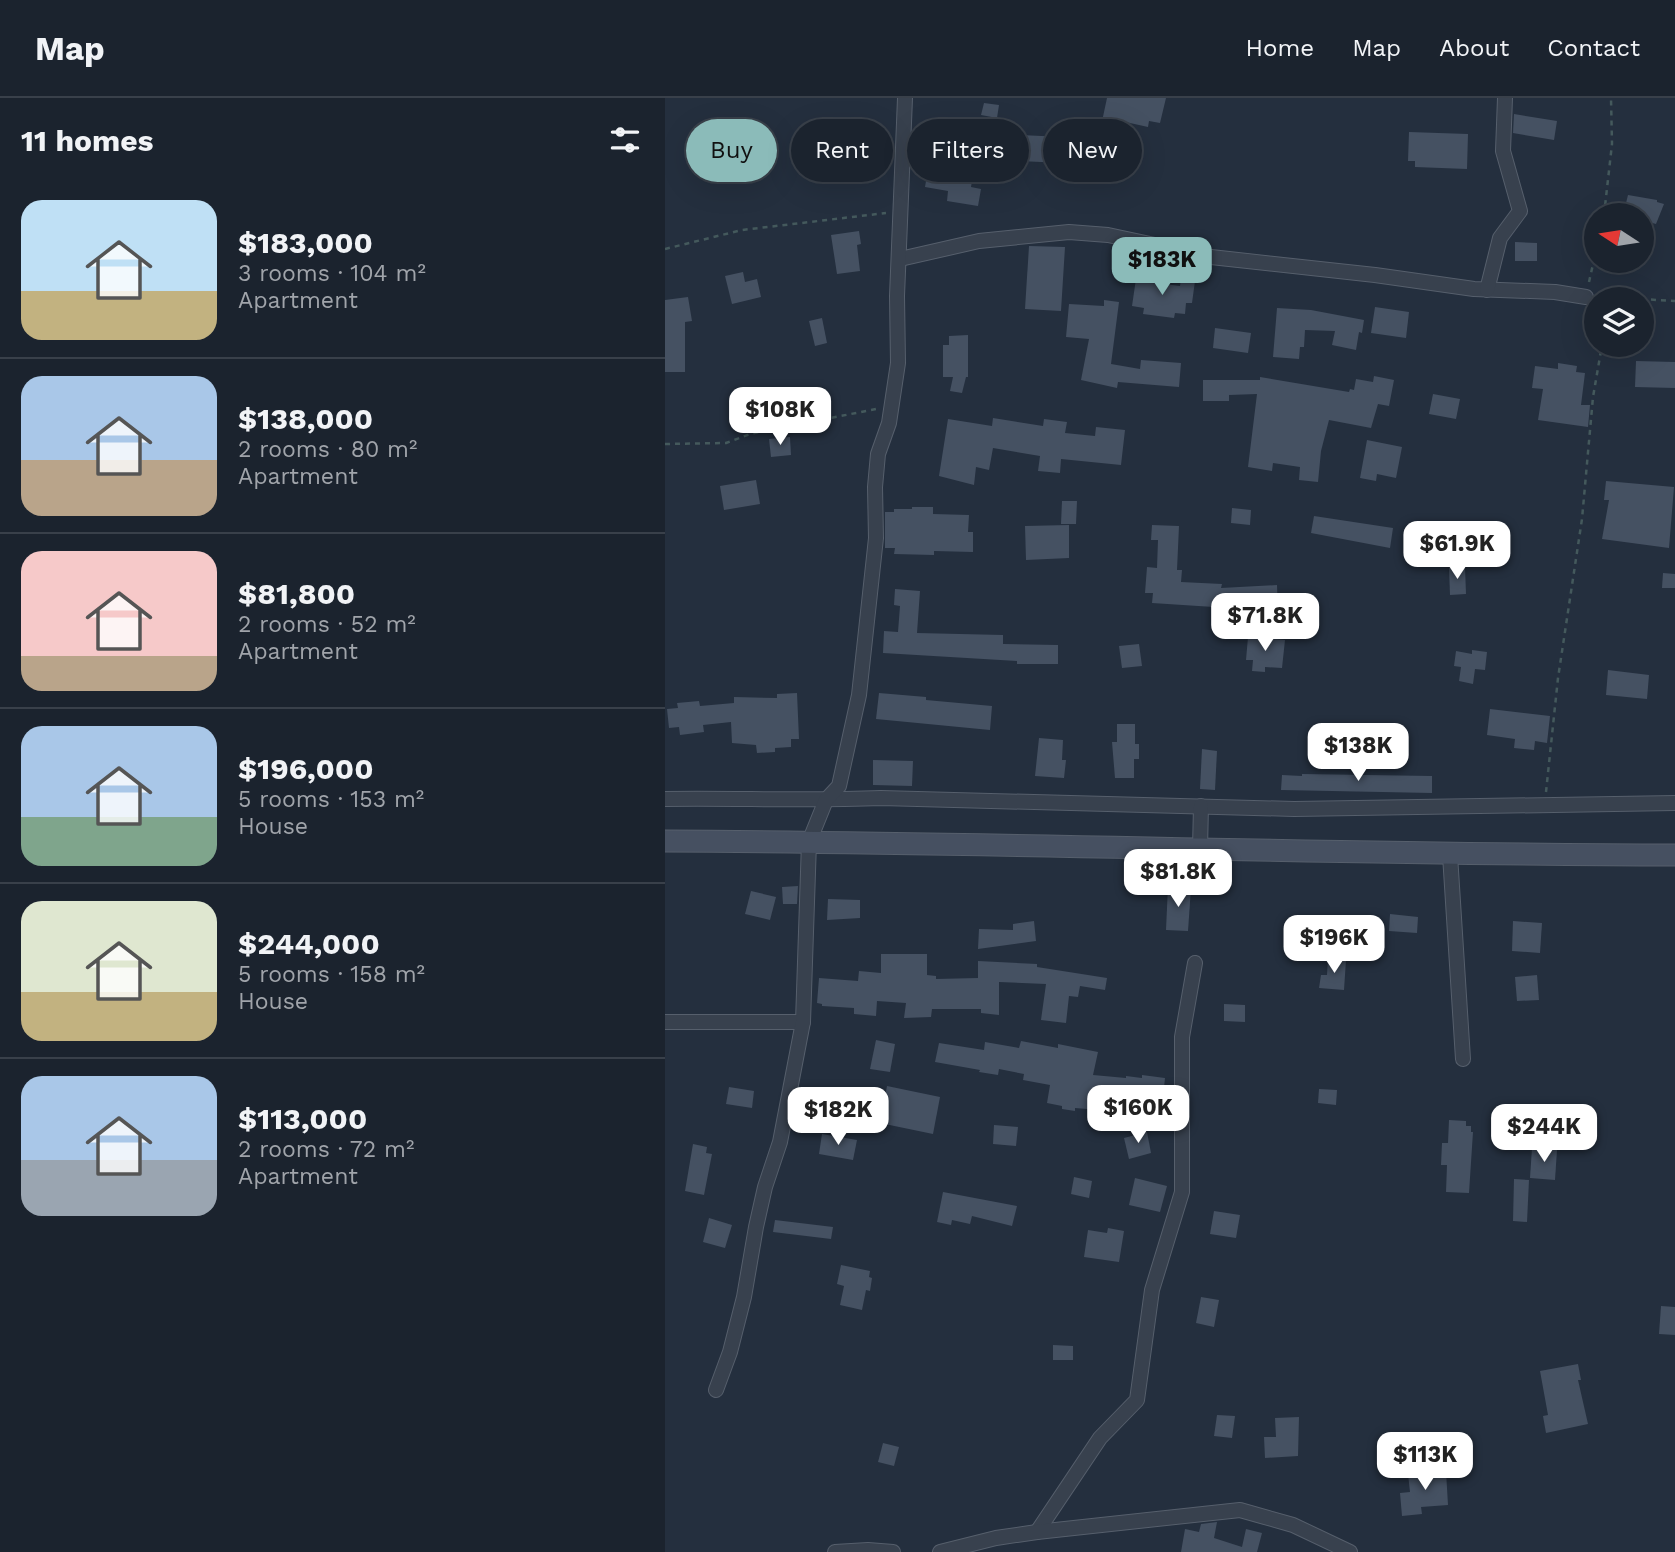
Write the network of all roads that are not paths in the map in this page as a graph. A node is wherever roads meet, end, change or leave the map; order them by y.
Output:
1 (905, 98) edge
2 (1505, 98) edge
3 (899, 258) junction
4 (1487, 290) junction
5 (1584, 297) edge
6 (665, 799) edge
7 (826, 800) junction
8 (1675, 803) edge
9 (1201, 806) junction
10 (665, 841) edge
11 (809, 842) junction
12 (1200, 848) junction
13 (1450, 855) junction
14 (1675, 855) edge
15 (1195, 963) dead end
16 (665, 1022) edge
17 (803, 1022) junction
18 (1463, 1059) dead end
19 (716, 1391) dead end
20 (1037, 1532) junction
21 (835, 1552) edge
22 (893, 1552) edge
23 (940, 1552) edge
24 (1350, 1552) edge

1 - 3 street
2 - 4 street
3 - 4 street
3 - 7 street
4 - 5 street
6 - 7 street
7 - 9 street
7 - 11 street
8 - 9 street
9 - 12 street
10 - 11 main road
11 - 12 main road
11 - 17 street
12 - 13 main road
13 - 14 main road
13 - 18 street
15 - 20 street
16 - 17 street
17 - 19 street
20 - 23 street
20 - 24 street
21 - 22 street

